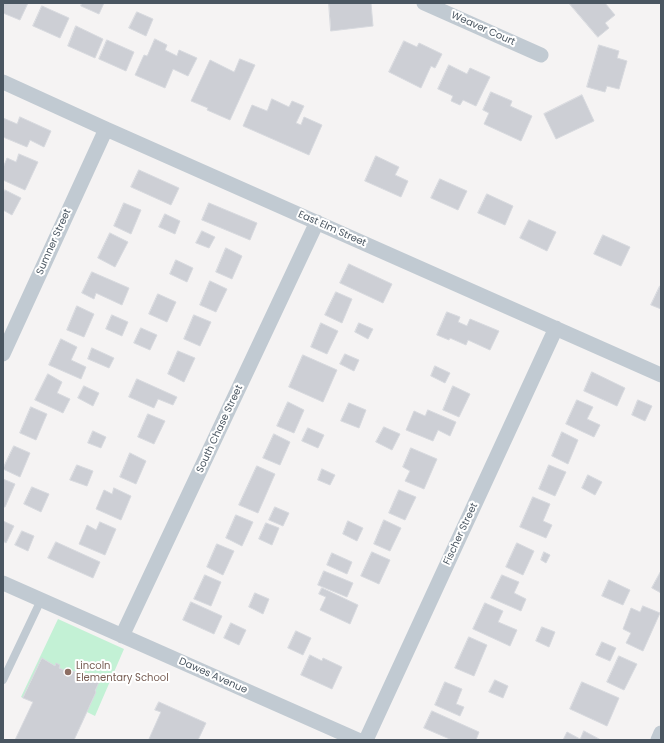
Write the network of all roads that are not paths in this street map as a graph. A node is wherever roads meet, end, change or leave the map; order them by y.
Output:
1 (424, 3) edge
2 (541, 55) dead end
3 (3, 82) edge
4 (106, 129) junction
5 (317, 222) junction
6 (556, 328) junction
7 (3, 354) edge
8 (661, 374) edge
9 (3, 583) edge
10 (41, 600) junction
11 (122, 636) junction
12 (3, 680) edge
13 (661, 733) edge
14 (358, 740) edge
15 (366, 740) edge
16 (658, 740) edge

1 - 2 street, Weaver Court
3 - 4 street, East Elm Street
4 - 5 street, East Elm Street
4 - 7 street, Sumner Street
5 - 6 street, East Elm Street
5 - 11 street, South Chase Street
6 - 8 street, East Elm Street
6 - 15 street, Fischer Street
9 - 10 street, Dawes Avenue
10 - 11 street, Dawes Avenue
10 - 12 lane
11 - 14 street, Dawes Avenue
13 - 16 street

